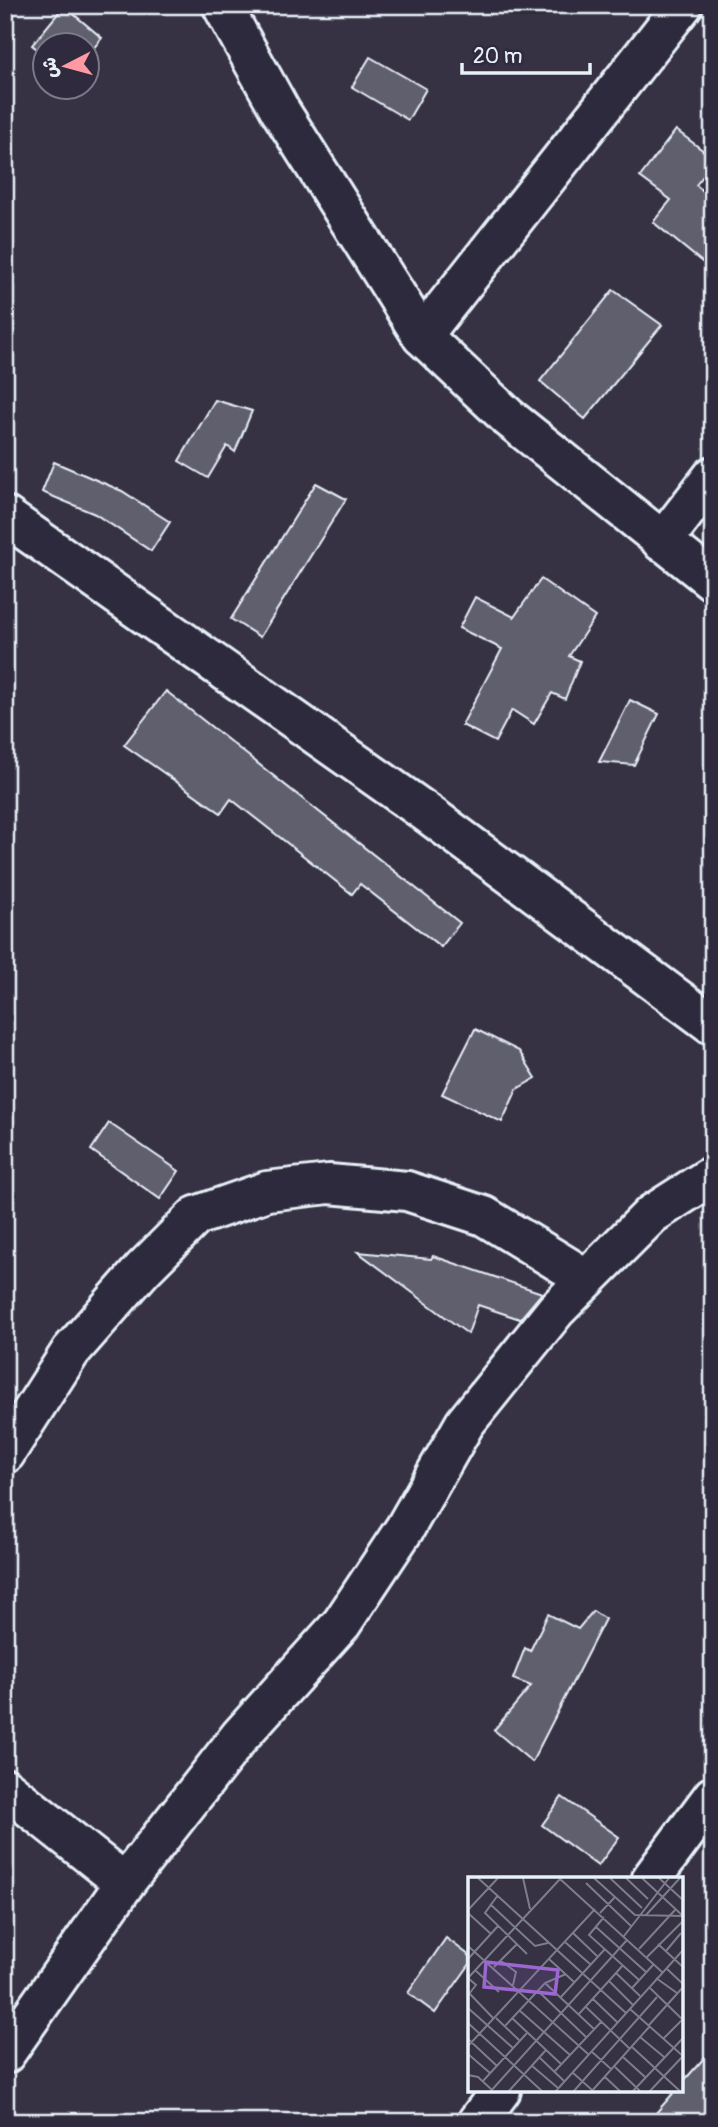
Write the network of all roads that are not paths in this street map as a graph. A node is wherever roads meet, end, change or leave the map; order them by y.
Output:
1 (222, 5) edge
2 (683, 5) edge
3 (422, 336) junction
4 (713, 476) edge
5 (5, 516) edge
6 (662, 542) junction
7 (713, 581) edge
8 (713, 1024) edge
9 (713, 1175) edge
10 (587, 1279) junction
11 (5, 1454) edge
12 (5, 1788) edge
13 (713, 1796) edge
14 (653, 1877) edge
15 (124, 1883) junction
16 (5, 2054) edge
17 (500, 2092) edge
18 (477, 2122) edge

1 - 3 street
2 - 3 street
3 - 6 street
4 - 6 street
5 - 8 street
6 - 7 street
9 - 10 street
10 - 11 street
10 - 15 street
12 - 15 street
13 - 14 street
15 - 16 street
17 - 18 street

